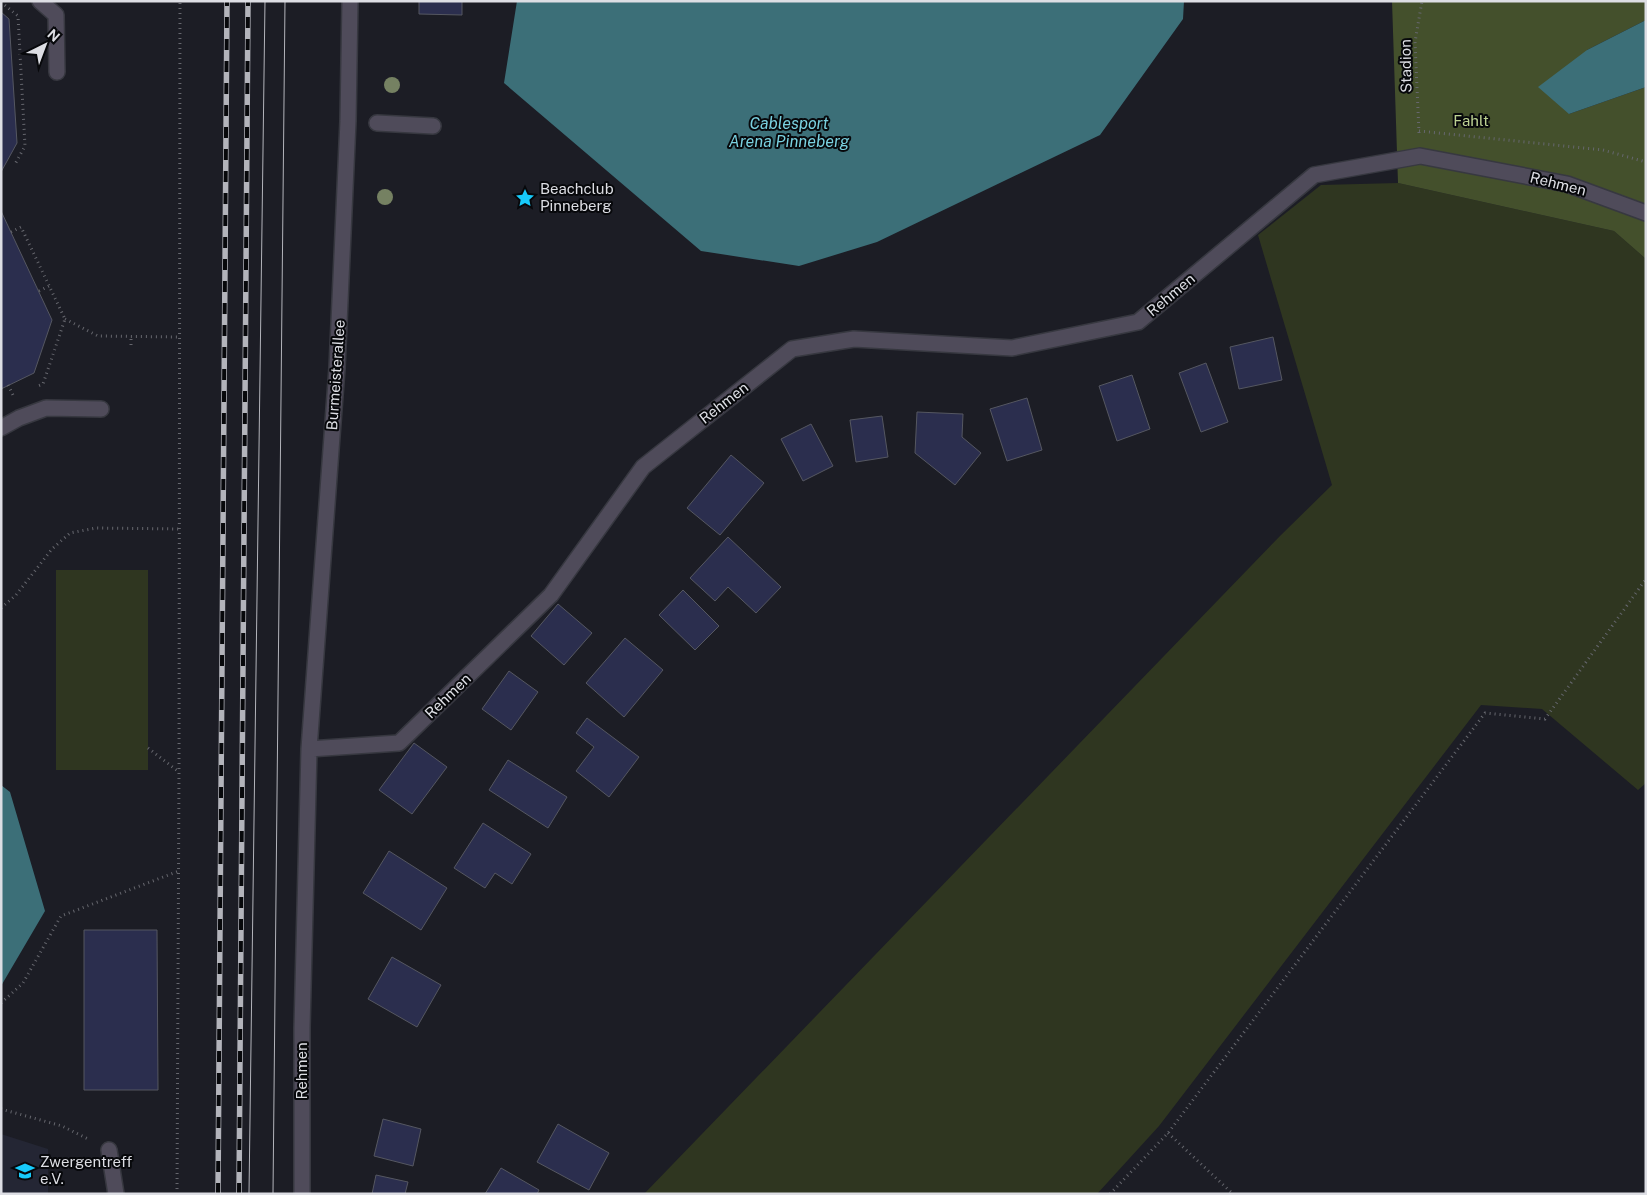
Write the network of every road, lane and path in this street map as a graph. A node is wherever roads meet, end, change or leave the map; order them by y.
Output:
1 (40, 1) edge
2 (180, 1) edge
3 (350, 1) edge
4 (1422, 1) edge
5 (1, 2) edge
6 (57, 72) dead end
7 (376, 123) dead end
8 (433, 126) dead end
9 (1646, 162) edge
10 (14, 166) dead end
11 (1646, 213) edge
12 (11, 232) dead end
13 (49, 286) junction
14 (38, 291) dead end
15 (65, 319) junction
16 (131, 337) junction
17 (180, 337) junction
18 (131, 345) dead end
19 (8, 385) dead end
20 (36, 387) dead end
21 (21, 394) dead end
22 (14, 398) junction
23 (8, 401) dead end
24 (101, 409) dead end
25 (1, 428) edge
26 (180, 529) junction
27 (1646, 579) edge
28 (1, 608) edge
29 (148, 748) dead end
30 (309, 749) junction
31 (179, 772) junction
32 (179, 871) junction
33 (1, 1003) edge
34 (1, 1109) edge
35 (1168, 1133) junction
36 (109, 1150) joint
37 (116, 1194) edge
38 (177, 1194) edge
39 (302, 1194) edge
40 (1110, 1194) edge
41 (1233, 1194) edge

1 - 6 street
2 - 17 path
3 - 30 street, Burmeisterallee
4 - 9 path, Stadion
5 - 10 path
7 - 8 street
11 - 30 street, Rehmen
12 - 13 path
13 - 14 path
13 - 15 path
15 - 16 path
15 - 20 path
16 - 17 path
16 - 18 path
17 - 26 path
19 - 22 path
21 - 22 path
22 - 23 path
24 - 25 street
26 - 28 path
26 - 31 path
27 - 35 path
29 - 31 path
30 - 39 street, Rehmen
31 - 32 path
32 - 33 path
32 - 38 path
34 - 36 path
35 - 40 path
35 - 41 path
36 - 37 street

